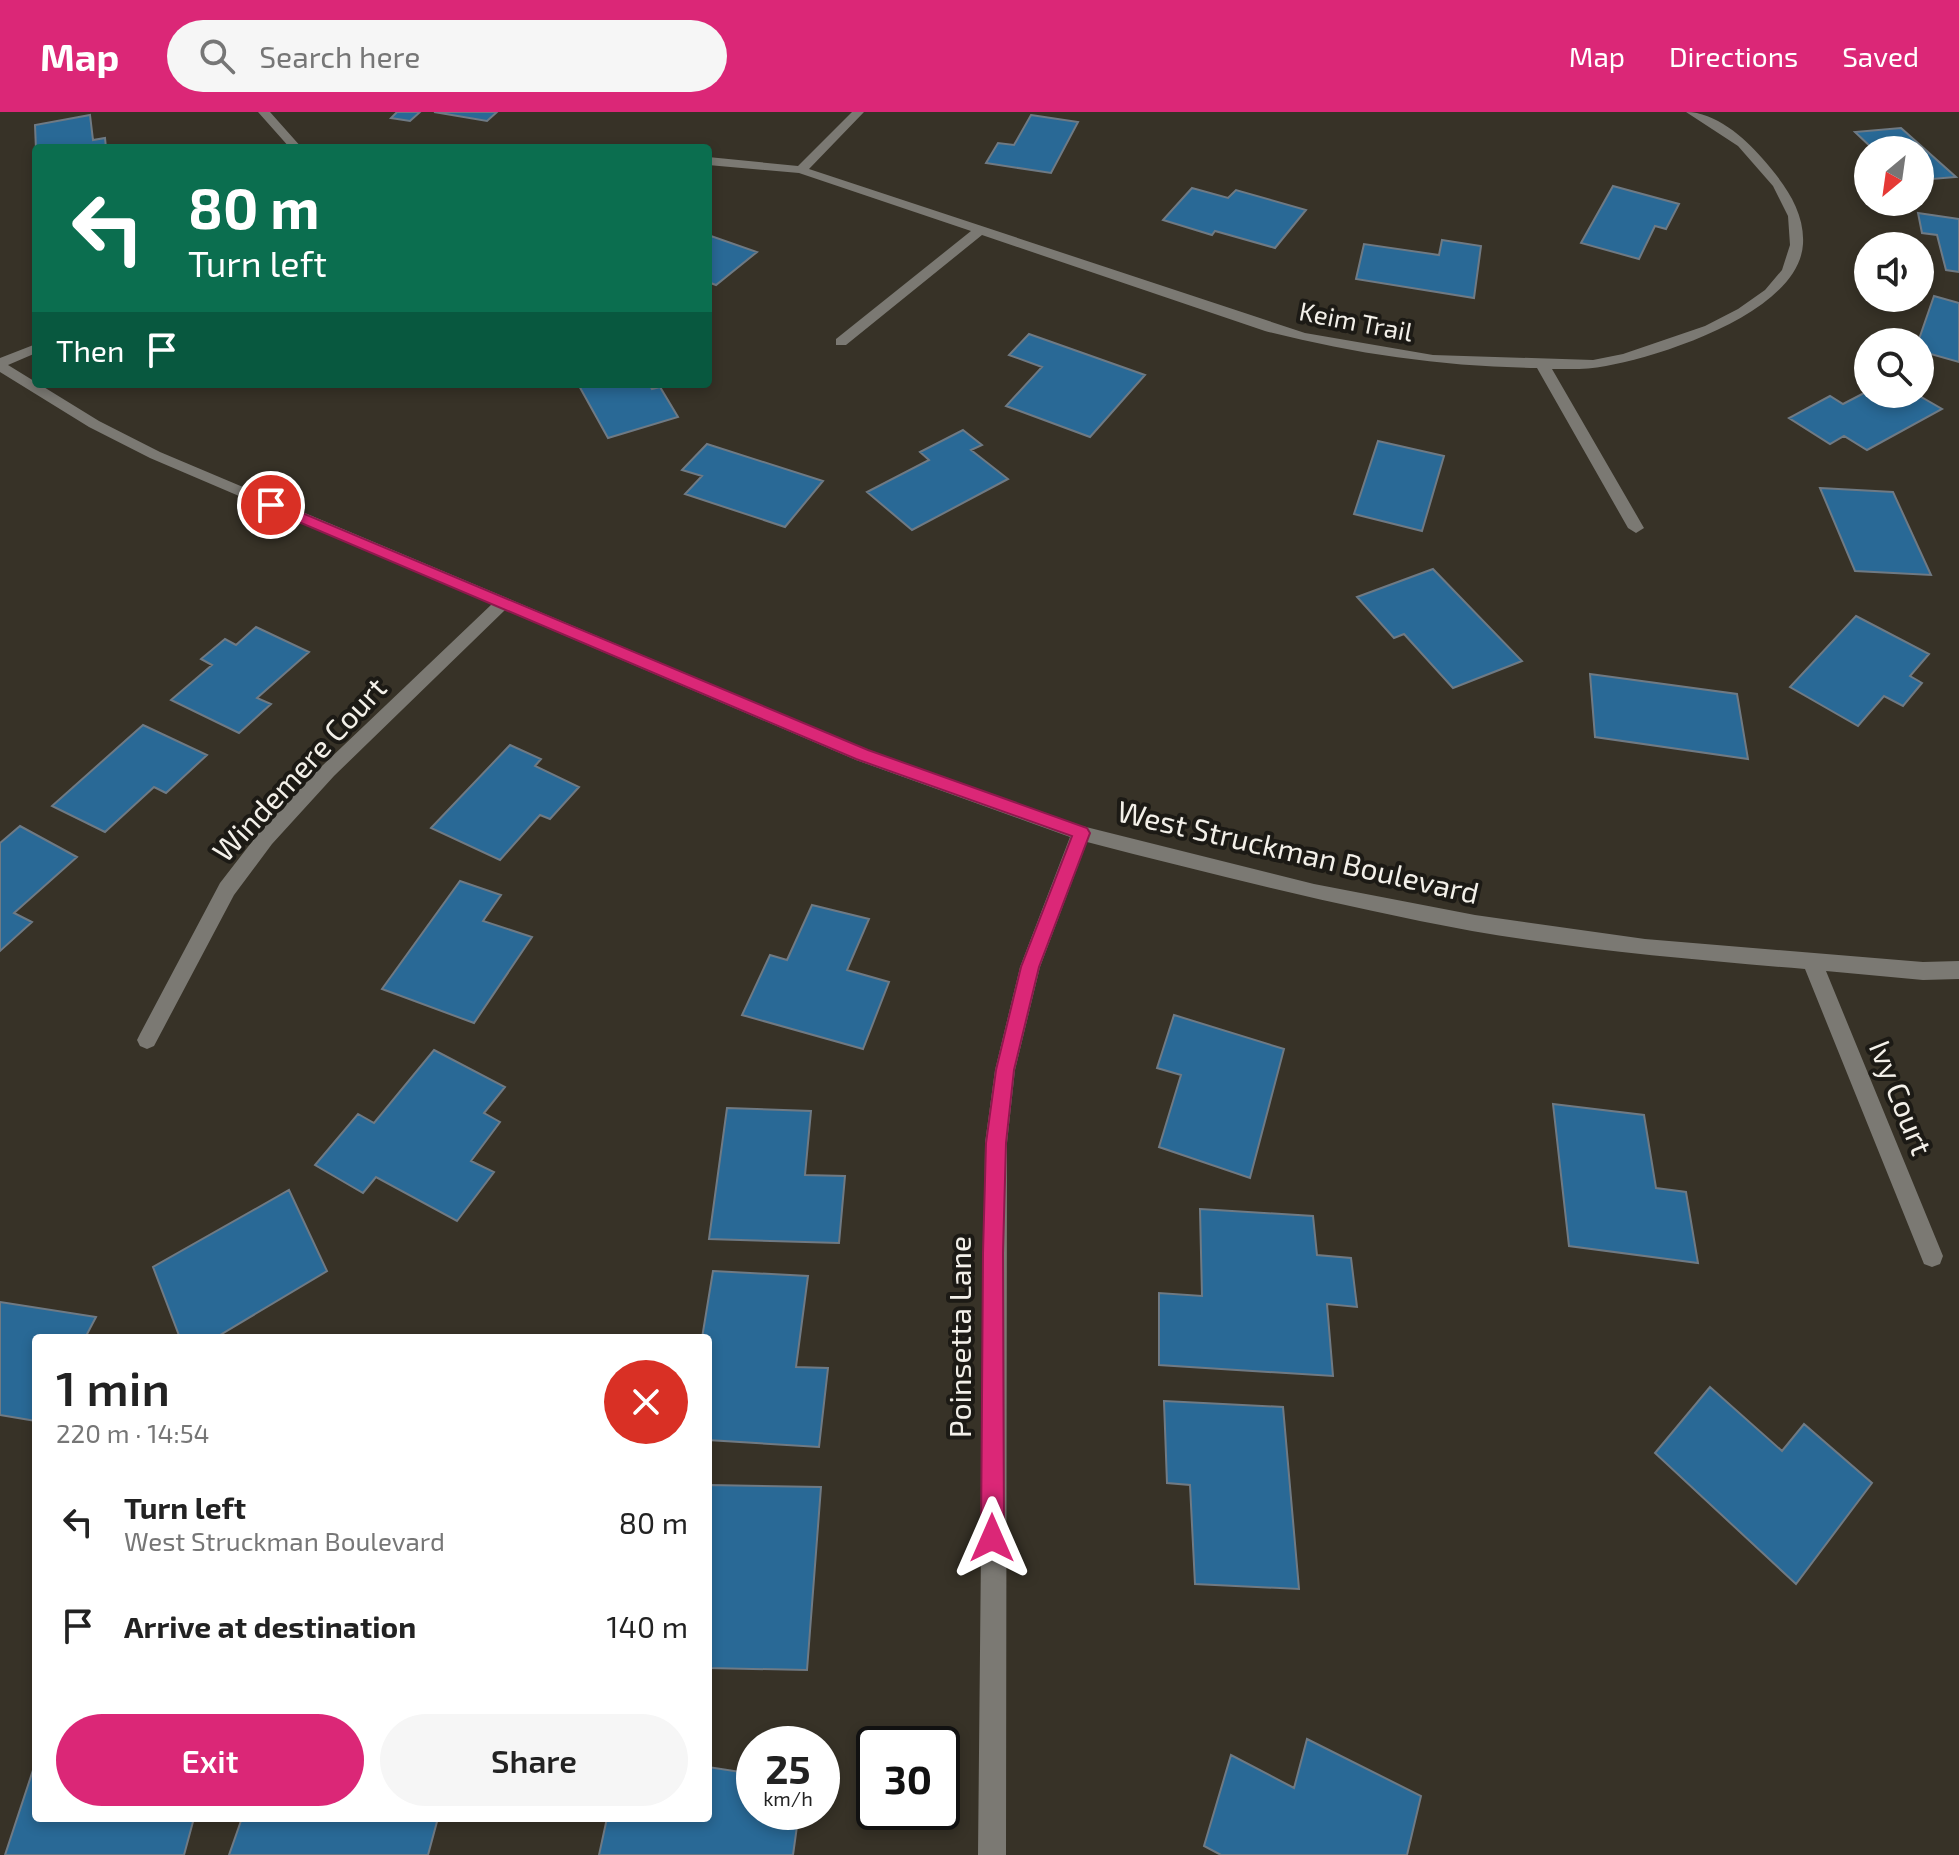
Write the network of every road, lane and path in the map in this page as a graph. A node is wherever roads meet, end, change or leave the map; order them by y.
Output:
1 (264, 112) edge
2 (858, 112) edge
3 (1692, 112) edge
4 (292, 144) edge
5 (712, 161) edge
6 (801, 170) junction
7 (982, 229) junction
8 (841, 342) dead end
9 (32, 350) edge
10 (1542, 364) junction
11 (0, 365) edge
12 (32, 385) edge
13 (37, 388) edge
14 (1636, 528) dead end
15 (503, 603) junction
16 (1081, 833) junction
17 (1812, 962) junction
18 (1959, 970) edge
19 (147, 1040) dead end
20 (1932, 1256) dead end
21 (992, 1855) edge

1 - 4 street
2 - 6 street
3 - 10 street, Keim Trail
5 - 6 street, Keim Trail
6 - 7 street, Keim Trail
7 - 8 street
7 - 10 street, Keim Trail
9 - 11 street
10 - 14 street
11 - 12 street, West Struckman Boulevard
13 - 15 street, West Struckman Boulevard
15 - 16 street, West Struckman Boulevard
15 - 19 street, Windemere Court
16 - 17 street, West Struckman Boulevard
16 - 21 street, Poinsetta Lane
17 - 18 street, West Struckman Boulevard
17 - 20 street, Ivy Court

